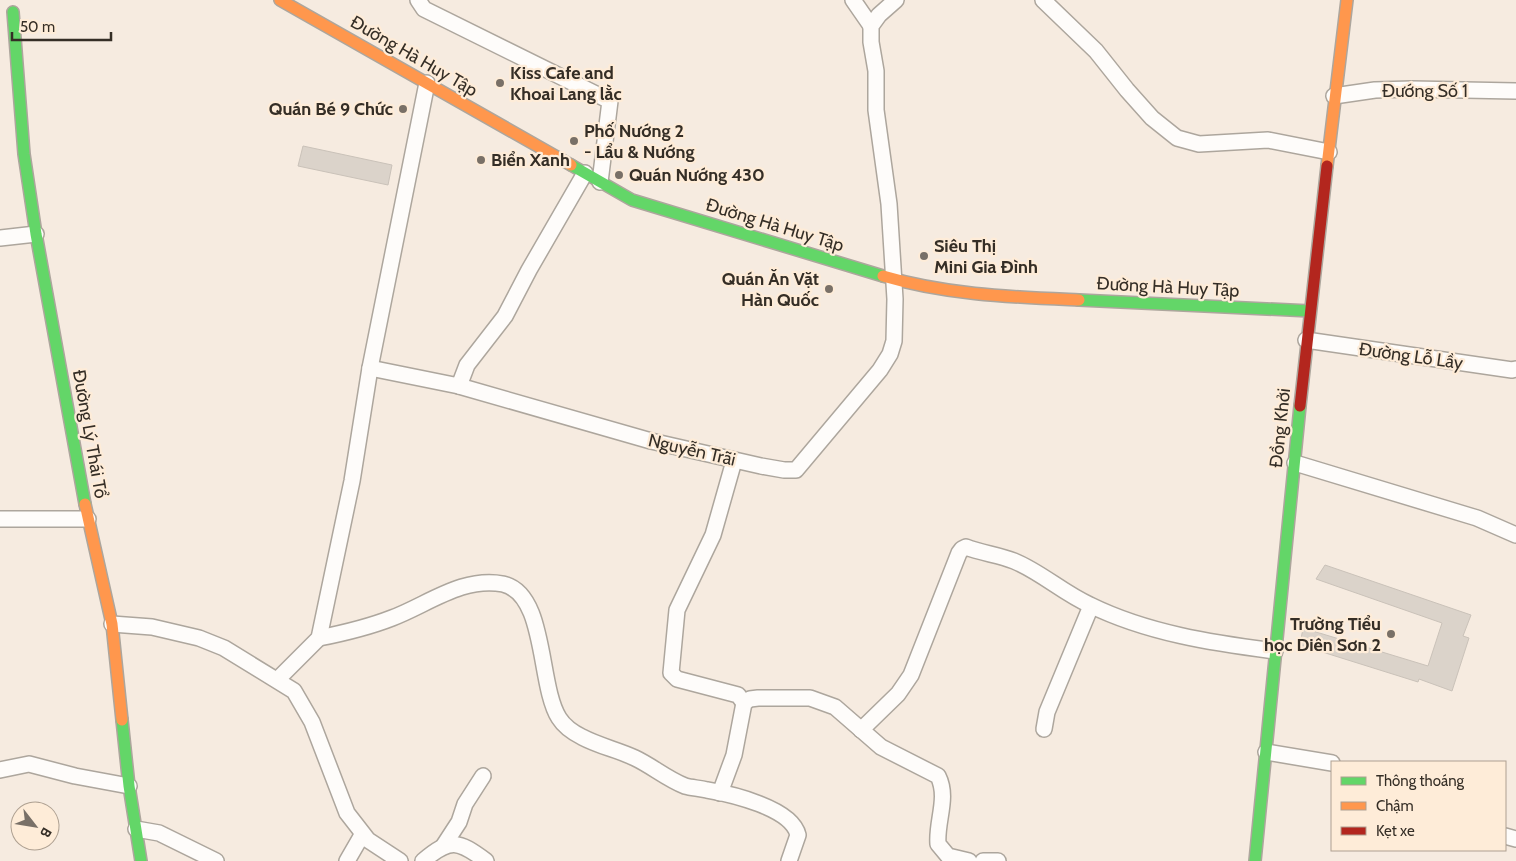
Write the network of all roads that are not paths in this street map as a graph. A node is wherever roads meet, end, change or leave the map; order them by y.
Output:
1 (20, 0) edge
2 (280, 0) edge
3 (418, 0) edge
4 (853, 0) edge
5 (896, 0) edge
6 (1043, 0) edge
7 (1347, 0) edge
8 (13, 12) junction
9 (4, 26) dead end
10 (871, 26) junction
11 (427, 83) junction
12 (1516, 91) edge
13 (1334, 96) junction
14 (1329, 152) junction
15 (585, 173) junction
16 (600, 182) junction
17 (36, 234) junction
18 (0, 238) edge
19 (893, 279) junction
20 (1310, 311) junction
21 (1306, 340) junction
22 (370, 368) junction
23 (1516, 369) edge
24 (459, 386) junction
25 (734, 461) junction
26 (1295, 463) junction
27 (0, 519) edge
28 (88, 519) junction
29 (1516, 535) edge
30 (1091, 606) junction
31 (112, 624) junction
32 (319, 638) junction
33 (1274, 651) junction
34 (277, 680) junction
35 (744, 703) junction
36 (1044, 729) dead end
37 (861, 730) junction
38 (1266, 752) junction
39 (1331, 763) edge
40 (0, 770) edge
41 (483, 776) dead end
42 (129, 786) junction
43 (720, 793) junction
44 (136, 829) junction
45 (362, 835) junction
46 (444, 845) junction
47 (141, 861) edge
48 (216, 861) edge
49 (347, 861) edge
50 (400, 861) edge
51 (423, 861) edge
52 (486, 861) edge
53 (789, 861) edge
54 (969, 861) edge
55 (983, 861) edge
56 (998, 861) edge
57 (1255, 861) edge

1 - 8 street
2 - 11 street, Đường Hà Huy Tập
3 - 16 street
4 - 10 street
5 - 10 street
6 - 14 street
7 - 13 street, Đồng Khởi
8 - 9 street
8 - 17 street, Đường Lý Thái Tổ
10 - 19 street, Nguyễn Trãi
11 - 15 street, Đường Hà Huy Tập
11 - 22 street
12 - 13 street, Đướng Số 1
13 - 14 street, Đồng Khởi
14 - 20 street, Đồng Khởi
15 - 16 street, Đường Hà Huy Tập
15 - 24 street
16 - 19 street, Đường Hà Huy Tập
17 - 18 street
17 - 28 street, Đường Lý Thái Tổ
19 - 20 street, Đường Hà Huy Tập
19 - 25 street, Nguyễn Trãi
20 - 21 street, Đồng Khởi
21 - 23 street, Đường Lỗ Lầy
21 - 26 street, Đồng Khởi
22 - 24 street, Nguyễn Trãi
22 - 32 street
24 - 25 street, Nguyễn Trãi
25 - 35 street
26 - 29 street
26 - 33 street, Đồng Khởi
27 - 28 street
28 - 31 street, Đường Lý Thái Tổ
30 - 33 street
30 - 36 street
30 - 37 street
31 - 34 street
31 - 42 street, Đường Lý Thái Tổ
32 - 34 street
32 - 43 street
33 - 38 street, Đồng Khởi
34 - 45 street
35 - 37 street
35 - 43 street
37 - 54 street
38 - 39 street
38 - 57 street, Đồng Khởi
40 - 42 street
41 - 46 street
42 - 44 street, Đường Lý Thái Tổ
43 - 53 street
44 - 47 street, Đường Lý Thái Tổ
44 - 48 street
45 - 49 street
45 - 50 street
46 - 51 street
46 - 52 street
55 - 56 street

